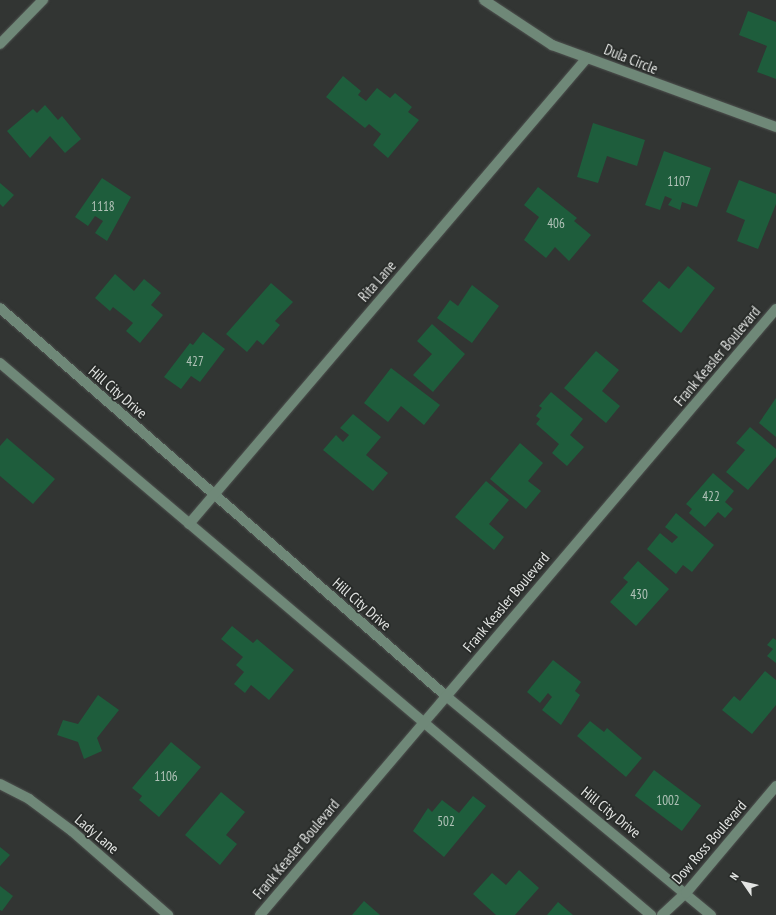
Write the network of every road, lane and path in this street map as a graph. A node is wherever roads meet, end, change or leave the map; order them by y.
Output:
1 (43, 0) edge
2 (484, 0) edge
3 (0, 44) edge
4 (588, 58) junction
5 (776, 128) edge
6 (0, 308) edge
7 (776, 309) edge
8 (0, 363) edge
9 (213, 496) junction
10 (189, 524) junction
11 (446, 696) junction
12 (424, 722) junction
13 (0, 784) edge
14 (776, 786) edge
15 (686, 893) junction
16 (168, 915) edge
17 (260, 915) edge
18 (651, 915) edge
19 (662, 915) edge
20 (711, 915) edge

1 - 3 street
2 - 4 street, Dula Circle
4 - 5 street, Dula Circle
4 - 9 street, Rita Lane
6 - 9 street, Hill City Drive
7 - 11 street, Frank Keasler Boulevard
8 - 10 street
9 - 10 street, Rita Lane
9 - 11 street, Hill City Drive
10 - 12 street
11 - 12 street, Frank Keasler Boulevard
11 - 15 street, Hill City Drive
12 - 17 street, Frank Keasler Boulevard
12 - 18 street
13 - 16 street, Lady Lane
14 - 15 street, Dow Ross Boulevard
15 - 19 street, Dow Ross Boulevard
15 - 20 street, Hill City Drive

